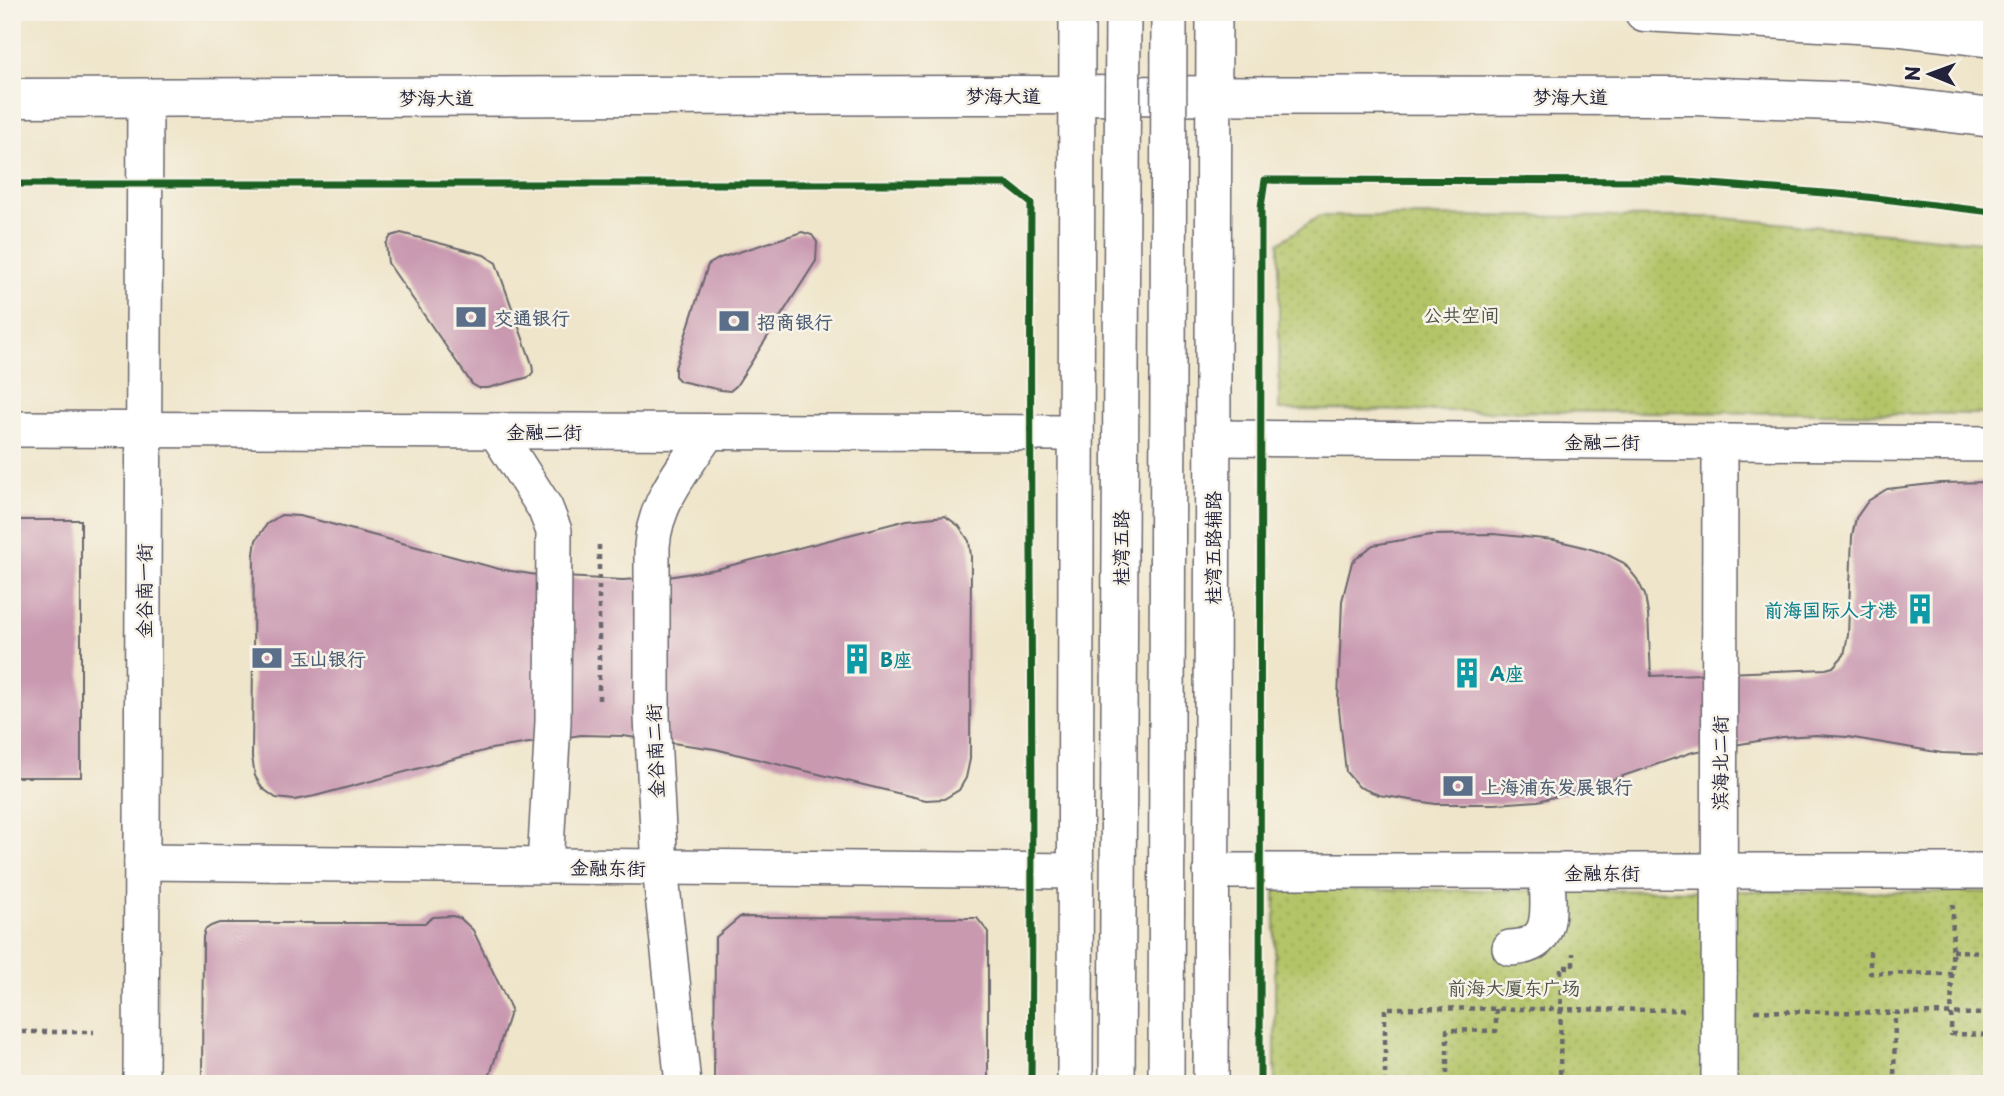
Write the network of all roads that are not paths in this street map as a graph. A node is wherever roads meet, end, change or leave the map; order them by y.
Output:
1 (1077, 12) edge
2 (1124, 12) edge
3 (1169, 12) edge
4 (1214, 12) edge
5 (1644, 12) edge
6 (1992, 38) edge
7 (1076, 95) junction
8 (1214, 95) junction
9 (12, 98) edge
10 (145, 98) junction
11 (1992, 118) edge
12 (12, 429) edge
13 (144, 430) junction
14 (496, 431) junction
15 (708, 432) junction
16 (1076, 433) junction
17 (1213, 438) junction
18 (1720, 442) junction
19 (1992, 444) edge
20 (142, 862) junction
21 (545, 866) junction
22 (660, 867) junction
23 (1075, 871) junction
24 (1211, 871) junction
25 (1992, 871) edge
26 (1547, 872) junction
27 (1719, 872) junction
28 (1510, 948) dead end
29 (141, 1084) edge
30 (683, 1084) edge
31 (1075, 1084) edge
32 (1117, 1084) edge
33 (1166, 1084) edge
34 (1211, 1084) edge
35 (1719, 1084) edge

1 - 7 street
2 - 32 street, 桂湾五路, bridge
3 - 33 street, bridge
4 - 8 street, 桂湾五路辅路
5 - 6 main road
7 - 8 main road, 梦海大道
7 - 10 main road, 梦海大道
7 - 16 street
8 - 11 main road, 梦海大道
8 - 17 street, 桂湾五路辅路
9 - 10 main road, 梦海大道
10 - 13 street, 金谷南一街
12 - 13 street, 金融二街
13 - 14 street, 金融二街
13 - 20 street, 金谷南一街
14 - 15 street, 金融二街
14 - 21 street
15 - 16 street, 金融二街
15 - 22 street, 金谷南二街
16 - 23 street
17 - 18 street, 金融二街
17 - 24 street, 桂湾五路辅路
18 - 19 street, 金融二街
18 - 27 street, 滨海北二街
20 - 21 street, 金融东街
20 - 29 street, 金谷南一街
21 - 22 street, 金融东街
22 - 23 street, 金融东街
22 - 30 street, 金谷南二街
23 - 31 street
24 - 26 street, 金融东街
24 - 34 street, 桂湾五路辅路
25 - 27 street, 金融东街
26 - 27 street, 金融东街
26 - 28 street
27 - 35 street, 滨海北二街

